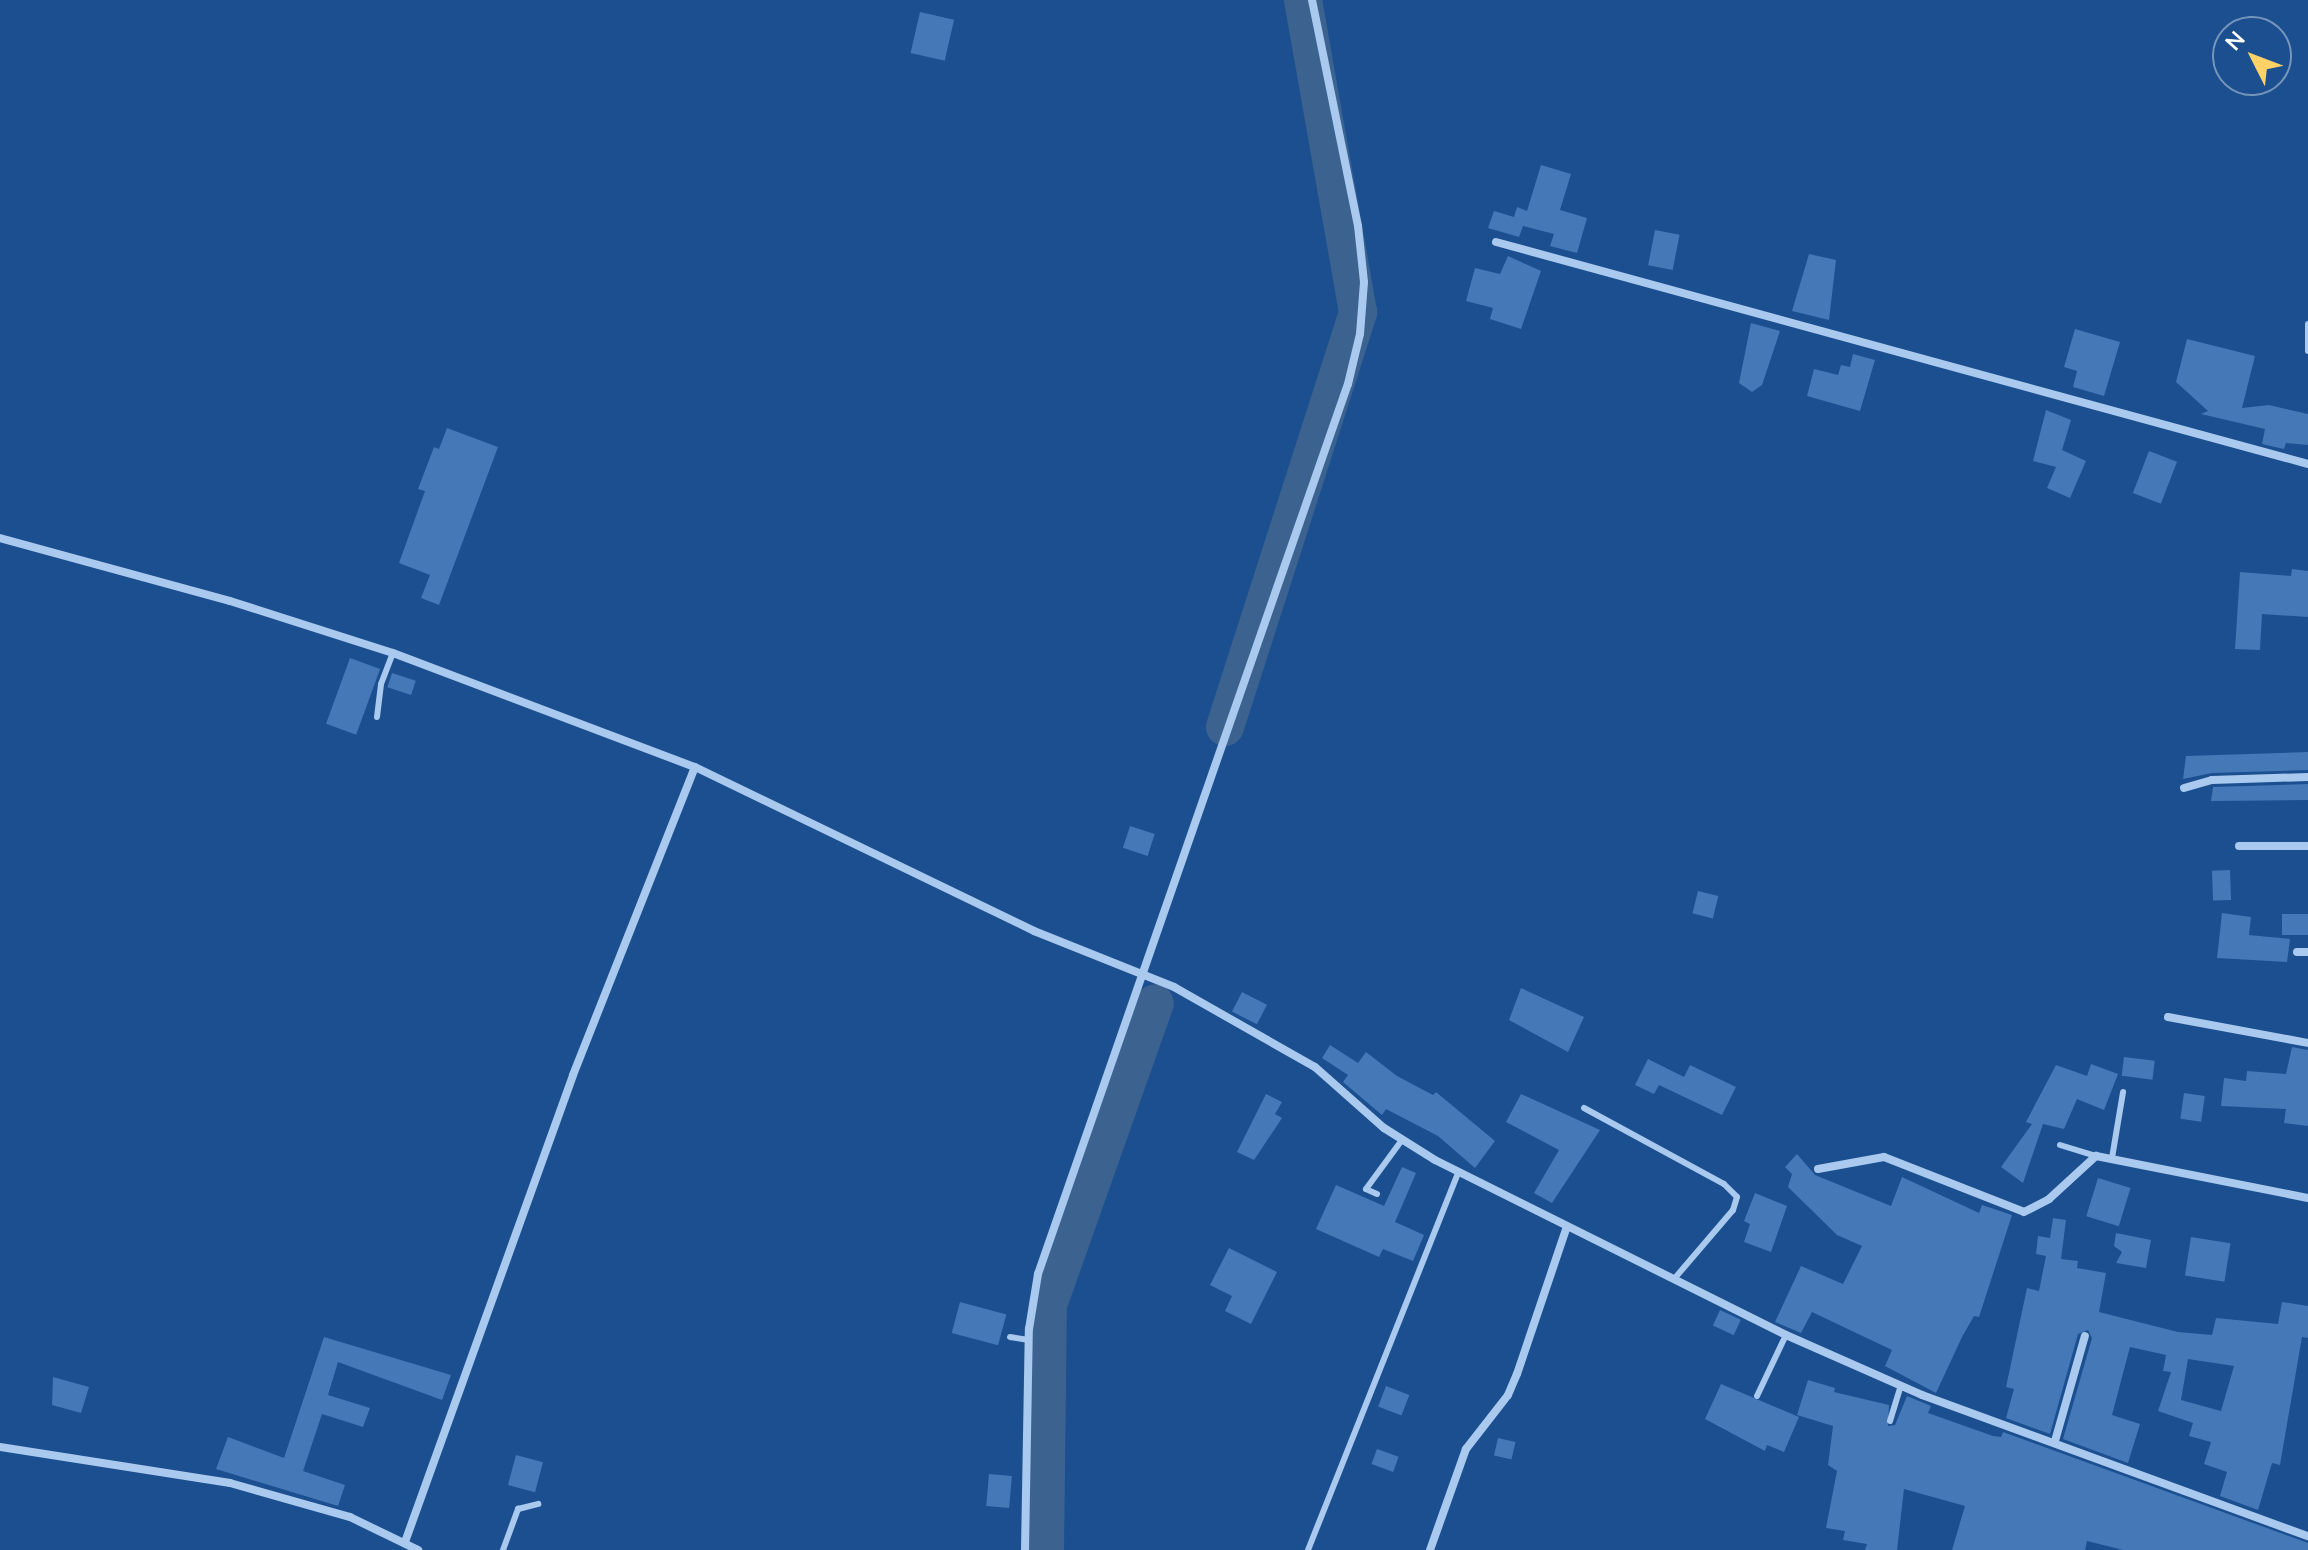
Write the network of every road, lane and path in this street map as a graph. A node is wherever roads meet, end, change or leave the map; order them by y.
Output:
1 (1312, 0) edge
2 (1496, 242) dead end
3 (2308, 324) edge
4 (2308, 351) edge
5 (2308, 464) edge
6 (0, 538) edge
7 (393, 653) junction
8 (377, 717) dead end
9 (695, 767) junction
10 (2308, 777) edge
11 (2184, 788) dead end
12 (2239, 846) dead end
13 (2308, 846) edge
14 (2297, 952) dead end
15 (2308, 952) edge
16 (1143, 976) junction
17 (2168, 1017) dead end
18 (2308, 1043) edge
19 (2123, 1092) dead end
20 (1584, 1108) dead end
21 (1402, 1140) junction
22 (2060, 1145) dead end
23 (2096, 1156) junction
24 (2112, 1158) junction
25 (1818, 1169) dead end
26 (1458, 1173) junction
27 (1377, 1194) dead end
28 (2308, 1198) edge
29 (1567, 1226) junction
30 (1675, 1278) junction
31 (1786, 1335) junction
32 (2085, 1336) dead end
33 (1010, 1337) dead end
34 (1029, 1340) junction
35 (1901, 1386) junction
36 (1757, 1396) dead end
37 (1890, 1421) dead end
38 (2055, 1441) junction
39 (0, 1447) edge
40 (538, 1504) dead end
41 (2308, 1536) edge
42 (405, 1542) junction
43 (418, 1550) edge
44 (503, 1550) edge
45 (1025, 1550) edge
46 (1308, 1550) edge
47 (1430, 1550) edge

1 - 16 street
2 - 5 street
3 - 4 lane
6 - 7 street
7 - 8 lane
7 - 9 street
9 - 16 street
9 - 42 street
10 - 11 street
12 - 13 street
14 - 15 street
16 - 21 street
16 - 34 street
17 - 18 street
19 - 24 lane
20 - 30 lane
21 - 26 street
21 - 27 lane
22 - 23 lane
23 - 24 street
23 - 25 street
24 - 28 street
26 - 29 street
26 - 46 lane
29 - 30 street
29 - 47 street
30 - 31 street
31 - 35 street
31 - 36 lane
32 - 38 street
33 - 34 lane
34 - 45 street
35 - 37 lane
35 - 38 street
38 - 41 street
39 - 42 street
40 - 44 lane
42 - 43 street

